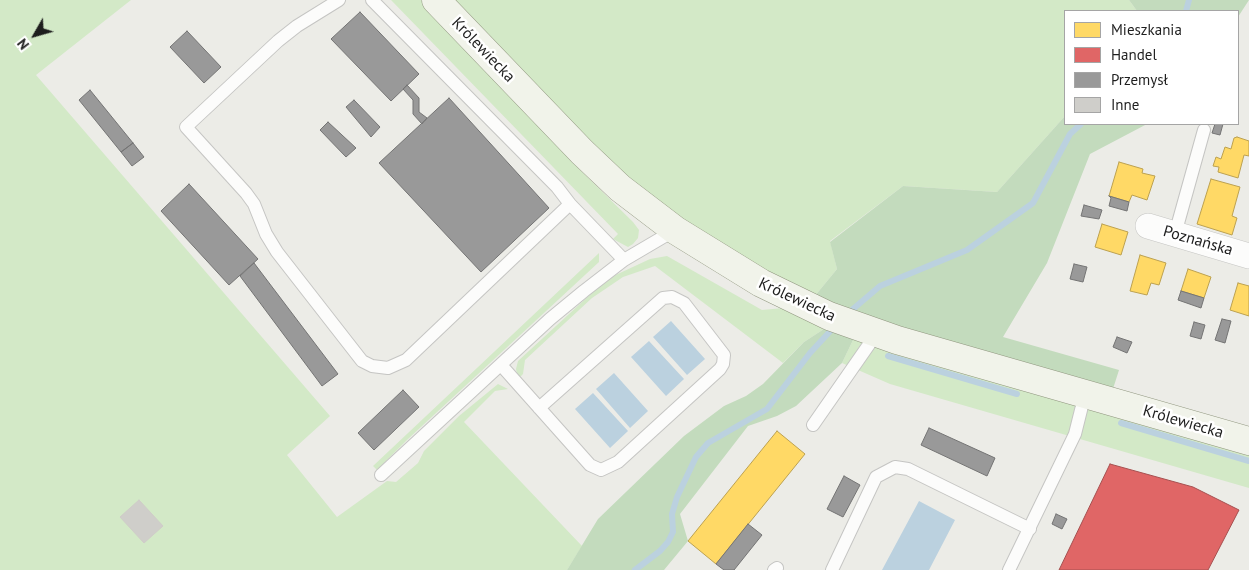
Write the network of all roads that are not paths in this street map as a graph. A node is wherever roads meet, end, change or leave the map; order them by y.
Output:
1 (339, 0) edge
2 (372, 0) edge
3 (436, 0) edge
4 (1204, 130) dead end
5 (570, 204) junction
6 (1148, 226) dead end
7 (675, 230) junction
8 (1175, 234) junction
9 (1249, 256) edge
10 (624, 260) junction
11 (853, 325) junction
12 (501, 365) junction
13 (1085, 394) junction
14 (539, 408) junction
15 (813, 425) dead end
16 (1249, 441) edge
17 (382, 475) dead end
18 (1030, 529) junction
19 (832, 570) edge
20 (1009, 570) edge

1 - 5 lane
2 - 5 lane
3 - 7 main road, Królewiecka
4 - 8 lane
5 - 10 lane
6 - 8 street, Poznańska
7 - 10 lane
7 - 11 main road, Królewiecka
8 - 9 street, Poznańska
10 - 12 lane
11 - 13 main road, Królewiecka
11 - 15 lane
12 - 14 lane
12 - 17 lane
13 - 16 main road, Królewiecka
13 - 18 lane
14 - 14 lane
18 - 19 lane
18 - 20 lane

